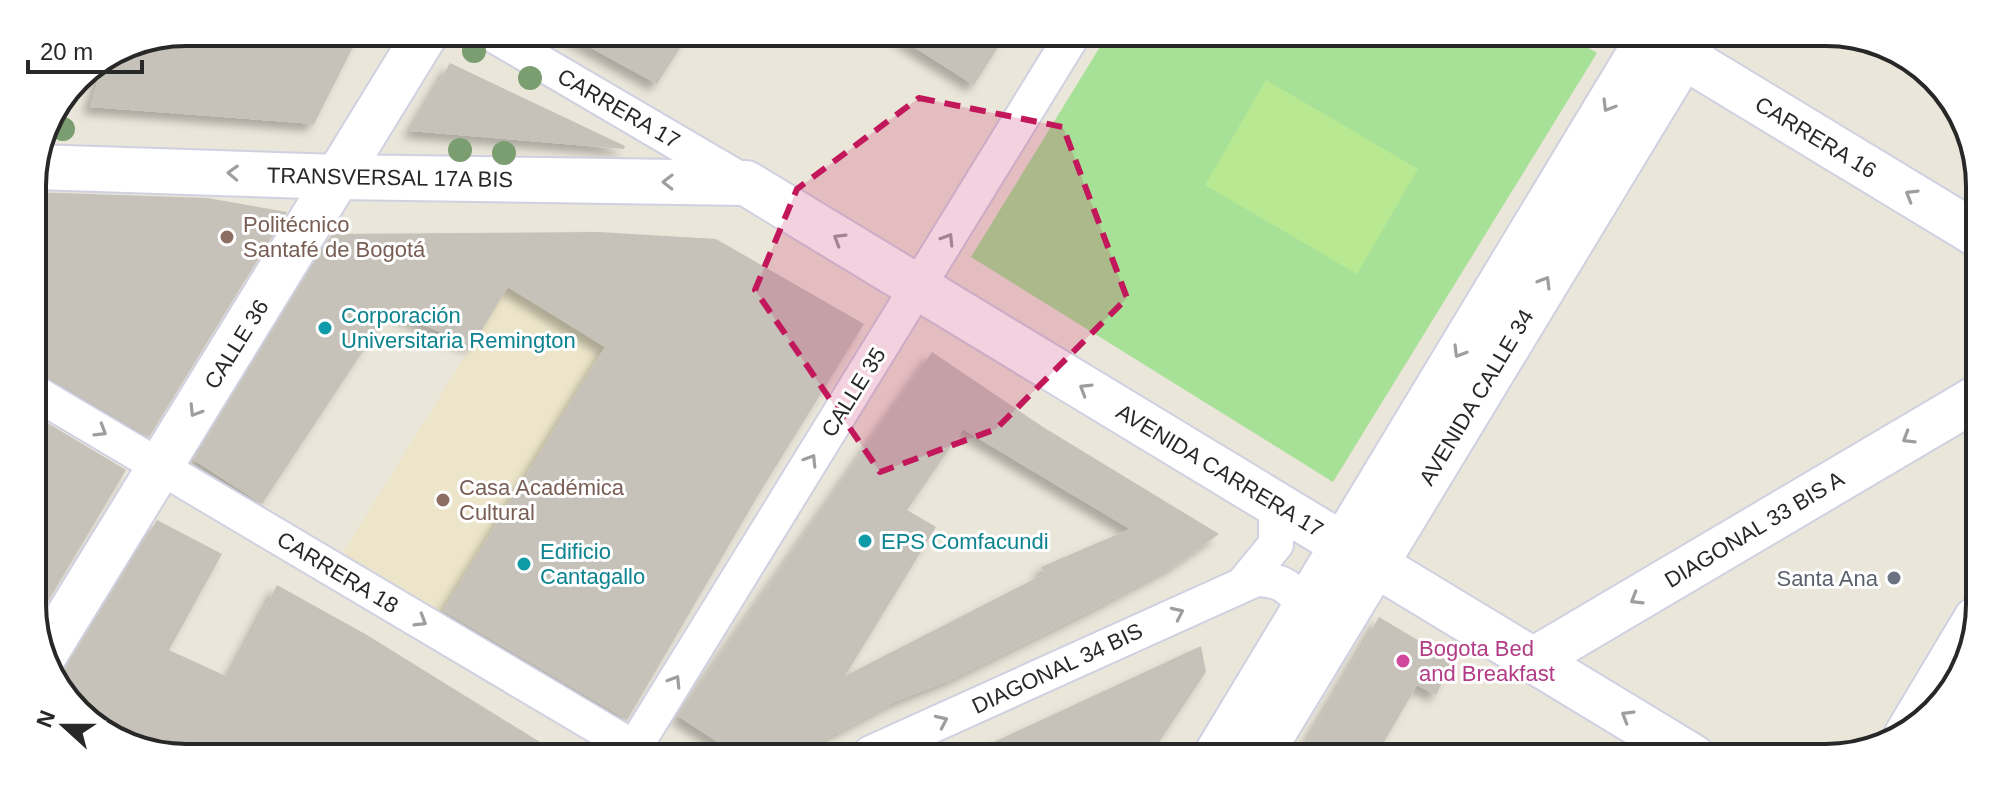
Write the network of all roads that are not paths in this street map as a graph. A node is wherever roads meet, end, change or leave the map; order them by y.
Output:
1 (418, 46) edge
2 (512, 46) edge
3 (1066, 46) edge
4 (1668, 46) edge
5 (1675, 46) edge
6 (47, 167) edge
7 (339, 177) junction
8 (746, 183) junction
9 (1966, 228) edge
10 (918, 287) junction
11 (46, 399) edge
12 (1966, 404) edge
13 (160, 467) junction
14 (1276, 505) junction
15 (1358, 555) junction
16 (1244, 583) junction
17 (1304, 611) junction
18 (1963, 631) edge
19 (52, 643) edge
20 (1533, 660) junction
21 (1915, 712) edge
22 (628, 744) edge
23 (642, 744) edge
24 (891, 744) edge
25 (1223, 744) edge
26 (1265, 744) edge
27 (1672, 744) edge

1 - 7 main road, CALLE 36
2 - 8 street, CARRERA 17
10 -> 3 street, CALLE 35
4 - 15 main road, AVENIDA CALLE 34
9 -> 5 main road, CARRERA 16
7 -> 6 main road, TRANSVERSAL 17A BIS
8 -> 7 main road, TRANSVERSAL 17A BIS
7 -> 13 main road, CALLE 36
10 -> 8 main road, AVENIDA CARRERA 17
14 -> 10 main road, AVENIDA CARRERA 17
23 -> 10 street, CALLE 35
11 -> 13 street, CARRERA 18
12 -> 20 main road, DIAGONAL 33 BIS A
13 - 19 main road, CALLE 36
13 -> 22 street, CARRERA 18
14 - 15 main road, AVENIDA CARRERA 17
14 - 16 street, DIAGONAL 34 BIS
15 - 17 main road, AVENIDA CALLE 34
15 - 20 main road, AVENIDA CARRERA 17
15 - 26 main road, AVENIDA CALLE 34
16 - 17 street, DIAGONAL 34 BIS
24 -> 16 street, DIAGONAL 34 BIS
17 - 25 main road, AVENIDA CALLE 34
18 - 21 street
27 -> 20 main road, AVENIDA CARRERA 17

